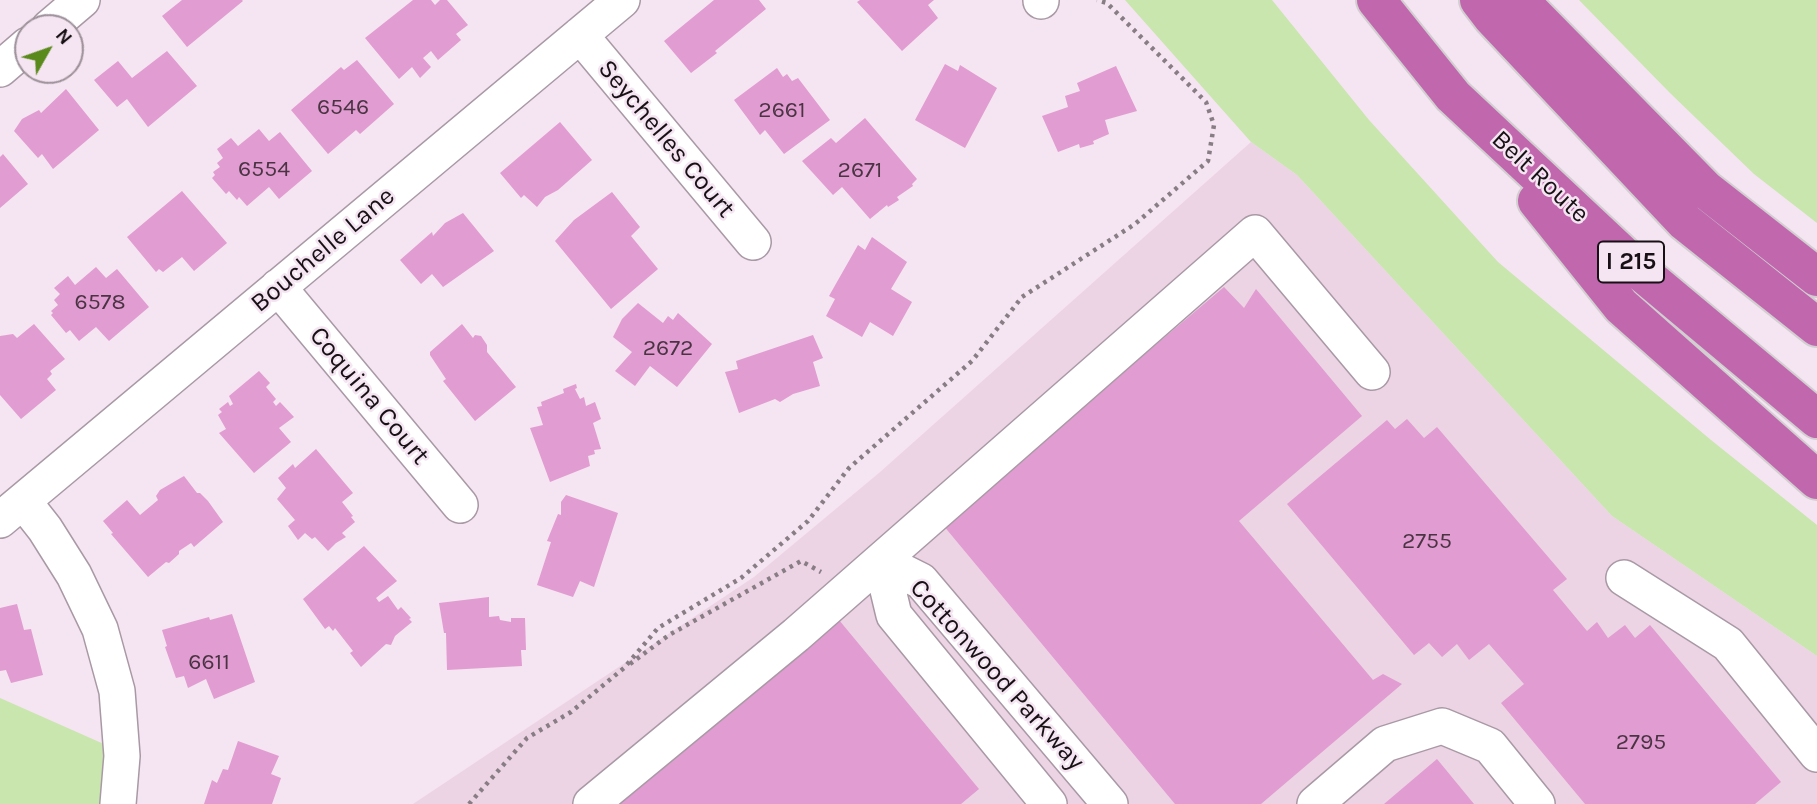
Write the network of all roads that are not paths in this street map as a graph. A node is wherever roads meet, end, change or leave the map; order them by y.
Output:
1 (82, 0) edge
2 (622, 0) edge
3 (1376, 0) edge
4 (1479, 0) edge
5 (1519, 0) edge
6 (66, 14) edge
7 (580, 35) junction
8 (14, 57) edge
9 (0, 69) edge
10 (1453, 96) junction
11 (753, 242) dead end
12 (1817, 277) edge
13 (278, 287) junction
14 (1817, 327) edge
15 (1372, 372) dead end
16 (1817, 419) edge
17 (1817, 480) edge
18 (460, 505) dead end
19 (12, 510) edge
20 (881, 561) junction
21 (1624, 578) dead end
22 (1817, 754) edge
23 (118, 804) edge
24 (591, 804) edge
25 (1049, 804) edge
26 (1111, 804) edge
27 (1315, 804) edge
28 (1537, 804) edge

1 - 6 street
2 - 7 street, Bouchelle Lane
3 - 10 highway, Belt Route / I 215
4 - 14 highway, I 215
5 - 12 highway
7 - 11 street, Seychelles Court
7 - 13 street, Bouchelle Lane
8 - 9 street
10 - 16 highway, Belt Route / I 215
10 - 17 highway
13 - 18 street, Coquina Court
13 - 19 street, Bouchelle Lane
15 - 20 street
19 - 23 street
20 - 24 street
20 - 25 street, Cottonwood Parkway
20 - 26 street, Cottonwood Parkway
21 - 22 street
27 - 28 street

